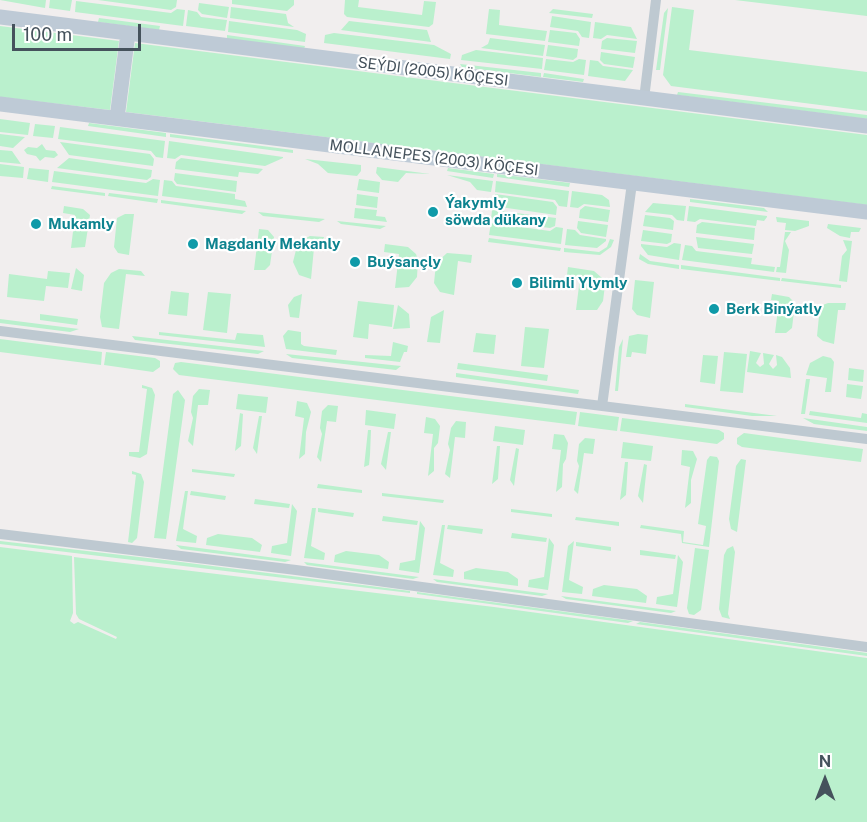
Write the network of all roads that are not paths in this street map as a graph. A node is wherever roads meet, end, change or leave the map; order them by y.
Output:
1 (656, 0) edge
2 (0, 17) edge
3 (128, 33) junction
4 (644, 99) junction
5 (0, 104) edge
6 (117, 118) junction
7 (867, 126) edge
8 (632, 183) junction
9 (867, 212) edge
10 (0, 331) edge
11 (602, 406) junction
12 (867, 439) edge
13 (0, 534) edge
14 (867, 647) edge

1 - 4 street
2 - 3 street, SEÝDI (2005) KÖÇESI
3 - 4 street, SEÝDI (2005) KÖÇESI
3 - 6 street
4 - 7 street, SEÝDI (2005) KÖÇESI
5 - 6 street, MOLLANEPES (2003) KÖÇESI
6 - 8 street, MOLLANEPES (2003) KÖÇESI
8 - 9 street, MOLLANEPES (2003) KÖÇESI
8 - 11 street
10 - 11 street
11 - 12 street
13 - 14 street

